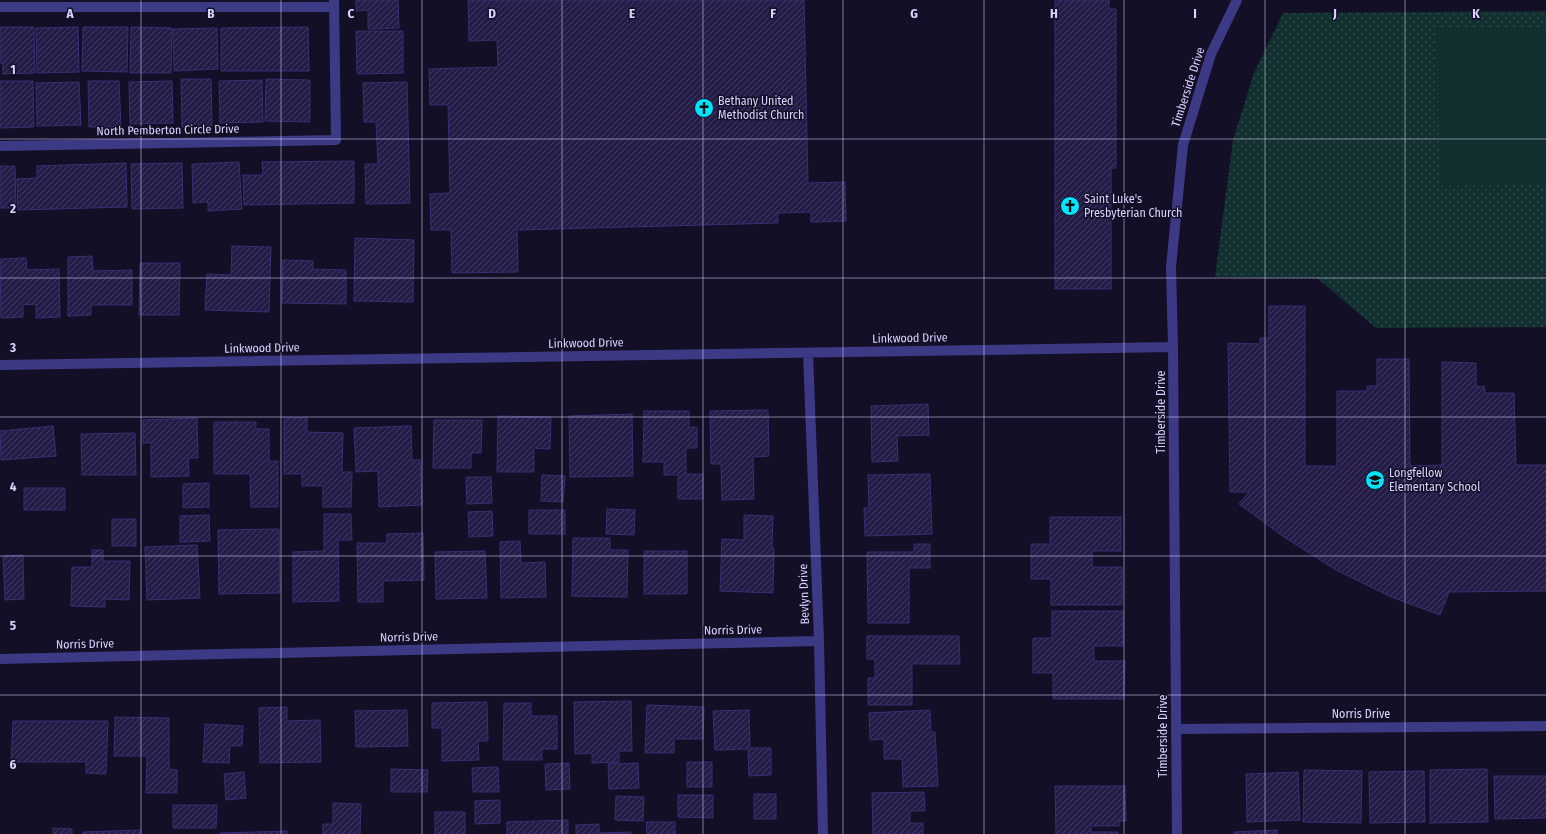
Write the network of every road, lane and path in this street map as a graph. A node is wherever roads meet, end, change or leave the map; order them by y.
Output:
1 (1237, 0) edge
2 (334, 4) edge
3 (0, 7) edge
4 (0, 146) edge
5 (1173, 347) junction
6 (808, 353) junction
7 (0, 365) edge
8 (819, 641) junction
9 (0, 659) edge
10 (1546, 726) edge
11 (1176, 729) junction
12 (823, 834) edge
13 (1177, 834) edge

1 - 5 street, Timberside Drive
2 - 3 street
2 - 4 street, North Pemberton Circle Drive
5 - 6 street, Linkwood Drive
5 - 11 street, Timberside Drive
6 - 7 street, Linkwood Drive
6 - 8 street, Bevlyn Drive
8 - 9 street, Norris Drive
8 - 12 street, Bevlyn Drive
10 - 11 street, Norris Drive
11 - 13 street, Timberside Drive

